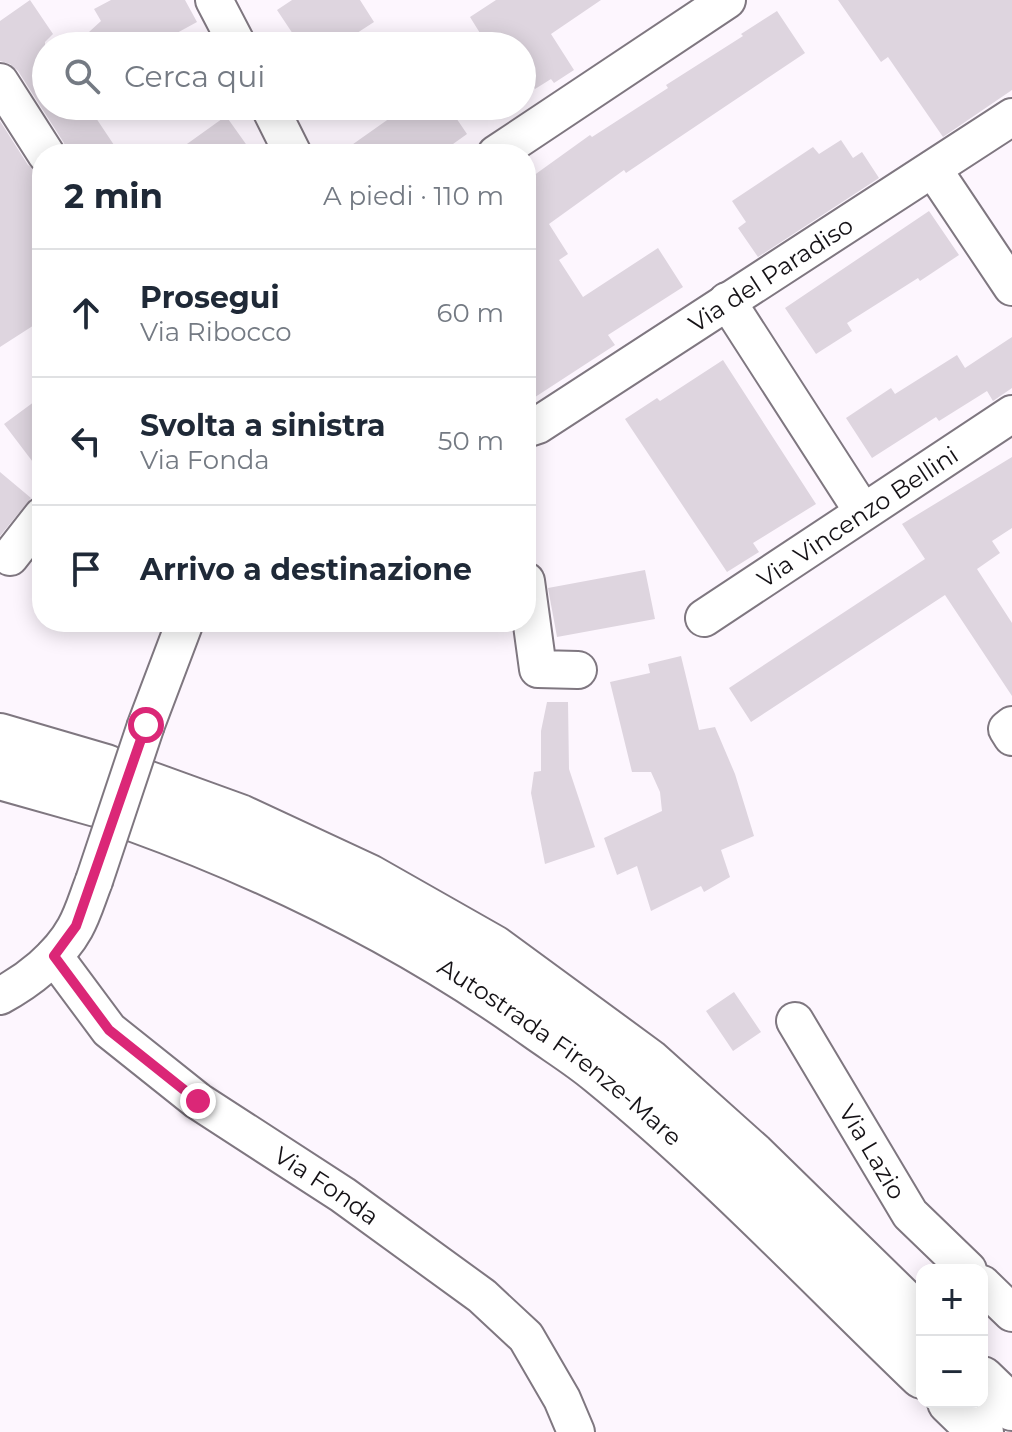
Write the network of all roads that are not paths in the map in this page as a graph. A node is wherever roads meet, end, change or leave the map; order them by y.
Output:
1 (214, 0) edge
2 (727, 0) edge
3 (231, 32) edge
4 (0, 82) edge
5 (1012, 117) edge
6 (276, 120) edge
7 (40, 144) edge
8 (288, 144) edge
9 (511, 144) edge
10 (933, 169) junction
11 (1012, 287) edge
12 (727, 301) junction
13 (1012, 414) edge
14 (536, 426) edge
15 (863, 512) junction
16 (32, 529) edge
17 (10, 557) dead end
18 (704, 618) dead end
19 (181, 632) edge
20 (533, 632) edge
21 (578, 670) dead end
22 (1012, 725) edge
23 (0, 736) edge
24 (1012, 737) edge
25 (0, 777) edge
26 (120, 793) junction
27 (54, 956) junction
28 (0, 996) edge
29 (795, 1021) dead end
30 (962, 1264) edge
31 (988, 1290) edge
32 (1012, 1313) edge
33 (916, 1314) edge
34 (916, 1370) edge
35 (988, 1385) edge
36 (956, 1408) edge
37 (1012, 1408) edge
38 (576, 1432) edge
39 (981, 1432) edge

1 - 3 street
2 - 9 street
4 - 7 street
5 - 10 street, Via del Paradiso
6 - 8 street
10 - 11 street
10 - 12 street, Via del Paradiso
12 - 14 street, Via del Paradiso
12 - 15 street
13 - 15 street, Via Vincenzo Bellini
15 - 18 street, Via Vincenzo Bellini
16 - 17 street
19 - 27 street, bridge
20 - 21 street
22 - 24 street
23 - 26 highway, Autostrada Firenze-Mare
25 - 26 highway, Autostrada Firenze-Mare
26 - 33 highway, Autostrada Firenze-Mare
26 - 34 highway, Autostrada Firenze-Mare
27 - 28 street
27 - 38 street, Via Fonda
29 - 30 street, Via Lazio
31 - 32 street
35 - 37 highway
36 - 39 highway

